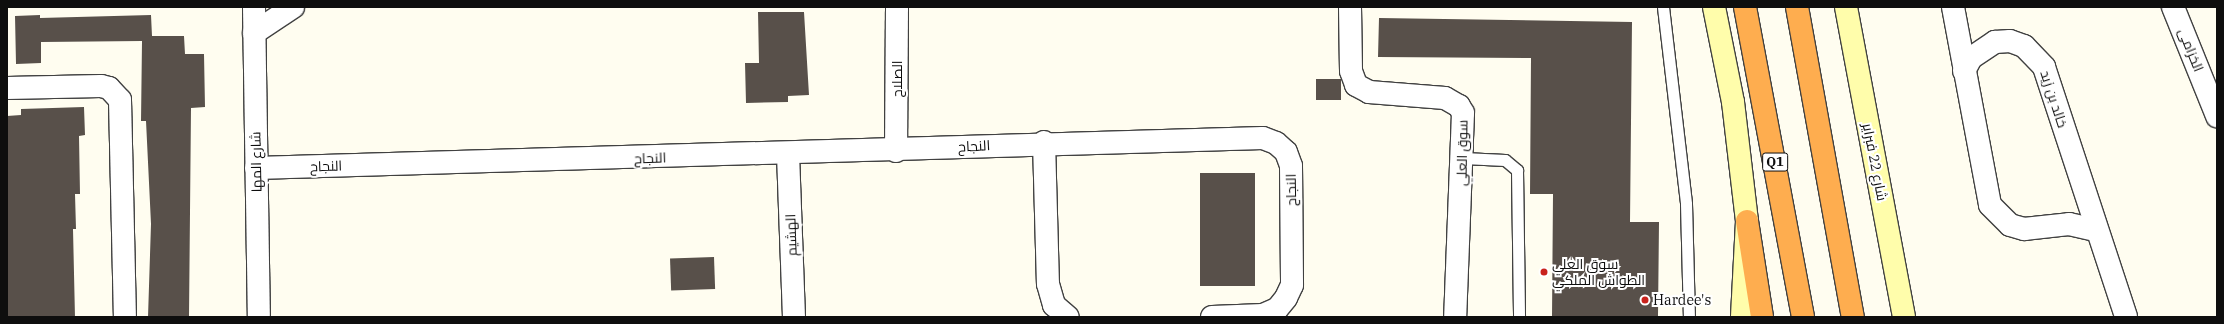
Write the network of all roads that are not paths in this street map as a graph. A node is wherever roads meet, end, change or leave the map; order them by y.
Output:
1 (254, 7) edge
2 (293, 7) edge
3 (897, 7) edge
4 (1350, 7) edge
5 (1663, 7) edge
6 (1714, 7) edge
7 (1745, 7) edge
8 (1797, 7) edge
9 (1846, 7) edge
10 (1953, 7) edge
11 (2173, 7) edge
12 (254, 33) junction
13 (1964, 71) junction
14 (7, 88) edge
15 (2215, 106) edge
16 (1044, 142) junction
17 (896, 151) junction
18 (788, 154) junction
19 (1463, 158) junction
20 (256, 168) junction
21 (1747, 221) junction
22 (2096, 230) junction
23 (125, 317) edge
24 (259, 317) edge
25 (794, 317) edge
26 (1068, 317) edge
27 (1212, 317) edge
28 (1455, 317) edge
29 (1519, 317) edge
30 (1689, 317) edge
31 (1742, 317) edge
32 (1762, 317) edge
33 (1803, 317) edge
34 (1853, 317) edge
35 (1904, 317) edge
36 (2126, 317) edge

1 - 12 street, شارع المها
2 - 12 street
3 - 17 street, الصلاح
4 - 19 street, سوق العلي
5 - 30 lane
6 - 21 main road
7 - 33 highway, Q1
8 - 34 highway
9 - 35 main road, شارع 22 فبراير
10 - 13 street
11 - 15 street, الخزامى
12 - 20 street, شارع المها
13 - 22 street
13 - 22 street, خالد بن زيد
14 - 23 street
16 - 17 street, النجاح
16 - 26 street
16 - 27 street, النجاح
17 - 18 street, النجاح
18 - 20 street, النجاح
18 - 25 street, الهشيم
19 - 28 street, سوق العلي
19 - 29 lane
20 - 24 street, شارع المها
21 - 31 main road
21 - 32 highway
22 - 36 street, خالد بن زيد

